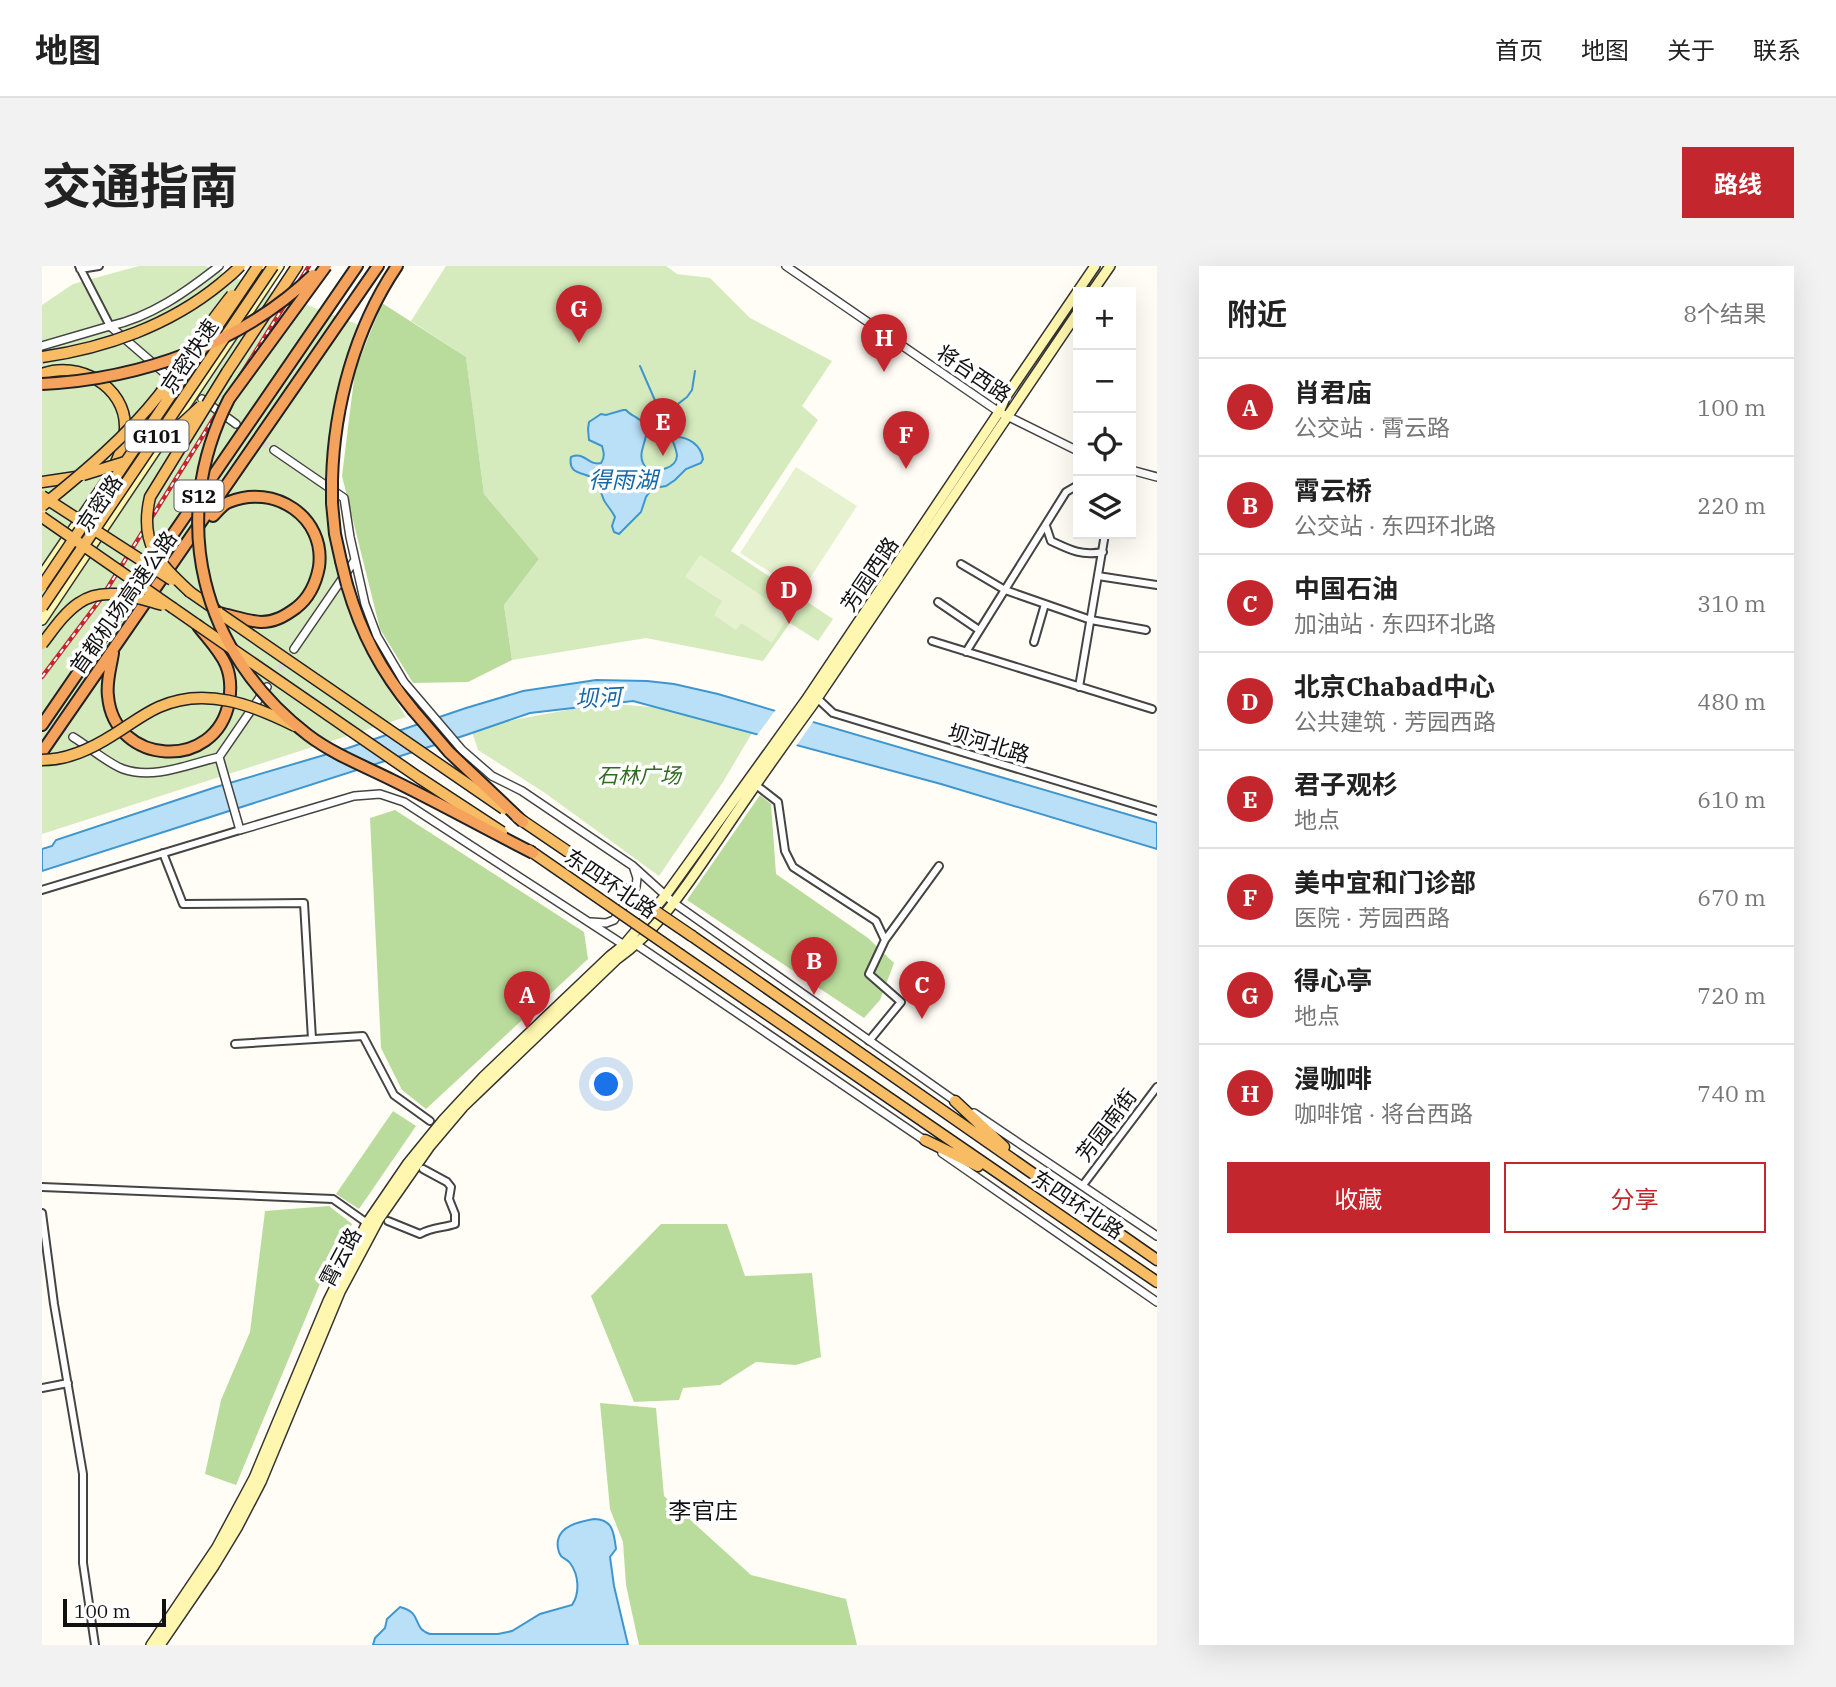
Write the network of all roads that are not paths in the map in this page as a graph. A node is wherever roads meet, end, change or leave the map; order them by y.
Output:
1 (99, 266) edge
2 (219, 266) edge
3 (240, 266) edge
4 (273, 266) edge
5 (279, 266) edge
6 (297, 266) edge
7 (324, 266) edge
8 (357, 266) edge
9 (378, 266) edge
10 (397, 266) edge
11 (786, 266) edge
12 (1095, 266) edge
13 (1110, 266) edge
14 (79, 267) edge
15 (255, 269) edge
16 (1095, 287) edge
17 (1073, 319) edge
18 (110, 326) junction
19 (42, 346) edge
20 (42, 357) edge
21 (227, 372) junction
22 (42, 374) edge
23 (169, 377) dead end
24 (42, 384) edge
25 (202, 399) dead end
26 (1003, 414) junction
27 (236, 424) tunnel mouth
28 (1073, 449) edge
29 (274, 450) tunnel mouth
30 (115, 465) junction
31 (1136, 472) edge
32 (1157, 478) edge
33 (42, 482) edge
34 (1073, 488) edge
35 (42, 496) edge
36 (42, 506) edge
37 (42, 517) edge
38 (1046, 526) junction
39 (198, 529) junction
40 (1104, 539) edge
41 (1103, 552) junction
42 (355, 560) junction
43 (961, 564) dead end
44 (42, 575) edge
45 (1098, 576) junction
46 (42, 586) edge
47 (1157, 586) edge
48 (1005, 590) junction
49 (190, 592) junction
50 (939, 603) dead end
51 (1045, 604) junction
52 (42, 607) edge
53 (173, 608) junction
54 (219, 613) junction
55 (42, 620) edge
56 (1091, 620) junction
57 (196, 624) junction
58 (979, 630) junction
59 (1146, 630) dead end
60 (932, 641) dead end
61 (1034, 642) dead end
62 (42, 644) edge
63 (293, 649) tunnel mouth
64 (114, 650) junction
65 (966, 652) junction
66 (267, 687) tunnel mouth
67 (1079, 687) junction
68 (812, 700) junction
69 (419, 708) junction
70 (1152, 709) dead end
71 (42, 725) edge
72 (302, 730) junction
73 (73, 737) tunnel mouth
74 (774, 751) junction
75 (42, 752) edge
76 (219, 757) junction
77 (42, 760) edge
78 (756, 785) junction
79 (1157, 811) edge
80 (523, 822) junction
81 (240, 830) junction
82 (163, 853) junction
83 (533, 853) junction
84 (632, 866) junction
85 (939, 866) dead end
86 (42, 890) edge
87 (665, 896) junction
88 (674, 903) junction
89 (586, 921) junction
90 (884, 940) junction
91 (624, 945) junction
92 (637, 945) junction
93 (313, 1039) junction
94 (869, 1041) junction
95 (236, 1044) dead end
96 (1157, 1087) edge
97 (955, 1101) junction
98 (430, 1121) dead end
99 (925, 1140) junction
100 (424, 1168) dead end
101 (1030, 1172) junction
102 (1006, 1179) junction
103 (1083, 1185) junction
104 (42, 1187) edge
105 (42, 1213) edge
106 (388, 1221) dead end
107 (367, 1223) junction
108 (1157, 1236) edge
109 (1157, 1259) edge
110 (1157, 1282) edge
111 (1157, 1302) edge
112 (68, 1384) junction
113 (42, 1388) edge
114 (95, 1645) edge
115 (151, 1645) edge
116 (160, 1645) edge

1 - 14 street
2 - 18 street
3 - 20 highway, bridge
4 - 52 highway, 京密快速 / G101, bridge
5 - 55 main road, 京密路 / G101
6 - 21 highway
7 - 24 highway, bridge
7 - 72 highway, bridge
8 - 71 highway, 首都机场高速公路 / S12
9 - 39 highway, 首都机场高速公路 / S12
10 - 69 highway, bridge
11 - 26 street, 将台西路
12 - 26 main road, 芳园西路
13 - 16 main road
14 - 18 street
15 - 30 main road, 京密路 / G101
15 - 36 highway, bridge
15 - 46 highway, 京密快速 / G101, bridge
17 - 26 main road, 芳园西路
18 - 19 street
18 - 23 street
21 - 33 highway, bridge
21 - 49 highway, bridge
22 - 30 highway, bridge
25 - 27 street
26 - 28 street, 将台西路
26 - 68 main road, 芳园西路
29 - 42 street, 东四环北路
30 - 44 main road, 京密路 / G101
31 - 32 street
34 - 38 street
35 - 49 highway, bridge
37 - 53 highway, 东四环北路, bridge
38 - 41 street
38 - 48 street
39 - 54 highway
39 - 64 highway, 首都机场高速公路 / S12
40 - 41 street
41 - 45 street
42 - 63 street
42 - 69 street, 东四环北路
43 - 48 street
45 - 47 street
45 - 56 street
48 - 51 street
48 - 58 street
49 - 54 highway, 东四环北路, bridge
50 - 58 street
51 - 56 street
51 - 61 street
53 - 57 highway, 东四环北路
53 - 62 highway, bridge
54 - 80 highway, 东四环北路, bridge
56 - 59 street
56 - 67 street
57 - 64 highway, bridge
57 - 83 highway, 东四环北路, bridge
58 - 65 street
60 - 65 street
64 - 75 highway, 首都机场高速公路 / S12
65 - 67 street
66 - 76 street
67 - 70 street
68 - 74 main road, 芳园西路
68 - 79 street, 坝河北路
69 - 80 highway, bridge
69 - 84 street, 东四环北路
72 - 77 highway, bridge
72 - 83 highway, bridge
73 - 76 street
74 - 78 main road, 芳园西路
74 - 87 main road, 芳园西路
76 - 81 street
78 - 88 main road, 芳园西路
78 - 90 street
80 - 101 highway, 东四环北路, bridge
81 - 82 street
81 - 89 street, 东四环北路
82 - 86 street
82 - 93 street
83 - 102 highway, 东四环北路, bridge
84 - 87 street, 东四环北路
84 - 89 street
85 - 90 street
87 - 88 street, 东四环北路
87 - 91 main road, 霄云路
88 - 92 main road, 霄云路
88 - 94 street, 东四环北路
89 - 91 street, 东四环北路
90 - 94 street
91 - 92 street, 东四环北路
91 - 107 main road, 霄云路
92 - 99 street, 东四环北路
92 - 116 main road, 霄云路
93 - 95 street
93 - 98 street
94 - 97 street, 东四环北路
96 - 103 street, 芳园南街
97 - 101 highway
97 - 103 street, 东四环北路
99 - 102 highway
99 - 111 street, 东四环北路
100 - 106 street
101 - 109 highway, 东四环北路
102 - 110 highway, 东四环北路
103 - 108 street, 东四环北路
104 - 107 street
105 - 112 street
107 - 115 main road, 霄云路
112 - 113 street
112 - 114 street

